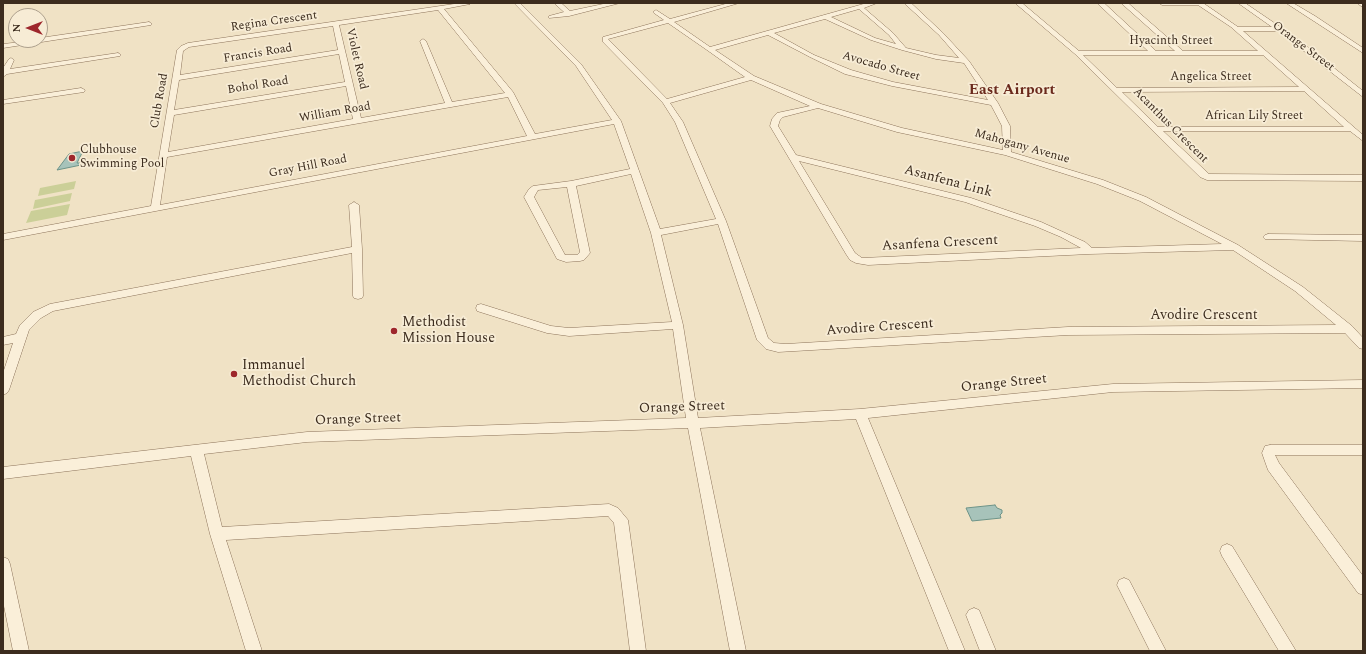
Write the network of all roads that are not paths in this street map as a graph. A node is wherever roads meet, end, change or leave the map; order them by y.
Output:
1 (517, 3) edge
2 (557, 3) edge
3 (617, 3) edge
4 (736, 3) edge
5 (874, 3) edge
6 (907, 3) edge
7 (1018, 3) edge
8 (1100, 3) edge
9 (1124, 3) edge
10 (1162, 3) edge
11 (1199, 3) edge
12 (1241, 3) edge
13 (1289, 3) edge
14 (1360, 3) edge
15 (467, 4) edge
16 (1363, 5) edge
17 (860, 7) junction
18 (440, 8) junction
19 (656, 12) dead end
20 (569, 14) junction
21 (826, 16) junction
22 (552, 17) dead end
23 (667, 21) junction
24 (149, 24) dead end
25 (336, 24) junction
26 (1229, 24) junction
27 (1273, 24) junction
28 (1236, 29) junction
29 (1281, 29) junction
30 (768, 32) junction
31 (423, 41) dead end
32 (3, 46) edge
33 (183, 47) joint
34 (709, 49) junction
35 (904, 49) junction
36 (343, 51) junction
37 (1363, 51) edge
38 (1077, 53) junction
39 (1154, 53) junction
40 (1181, 53) junction
41 (1265, 53) junction
42 (118, 55) dead end
43 (11, 60) dead end
44 (966, 61) junction
45 (4, 74) edge
46 (177, 78) junction
47 (751, 78) junction
48 (350, 83) junction
49 (1350, 84) junction
50 (1363, 85) edge
51 (1306, 89) junction
52 (80, 90) dead end
53 (1117, 90) junction
54 (1362, 93) edge
55 (510, 94) junction
56 (3, 102) edge
57 (666, 102) junction
58 (994, 102) junction
59 (449, 105) junction
60 (818, 106) junction
61 (170, 113) junction
62 (617, 121) junction
63 (358, 122) junction
64 (1156, 129) junction
65 (1351, 129) junction
66 (532, 137) junction
67 (1363, 139) edge
68 (1007, 153) junction
69 (164, 155) junction
70 (794, 157) junction
71 (634, 171) junction
72 (1363, 178) edge
73 (571, 184) junction
74 (354, 205) dead end
75 (155, 208) junction
76 (720, 221) junction
77 (656, 233) junction
78 (3, 237) edge
79 (1268, 237) dead end
80 (1363, 238) edge
81 (1235, 247) junction
82 (357, 249) junction
83 (1090, 251) junction
84 (358, 296) dead end
85 (481, 308) dead end
86 (678, 324) junction
87 (1348, 329) junction
88 (21, 337) junction
89 (3, 341) edge
90 (1363, 345) edge
91 (1363, 384) edge
92 (3, 390) edge
93 (860, 414) junction
94 (693, 423) junction
95 (196, 450) junction
96 (1363, 450) edge
97 (3, 473) edge
98 (217, 534) junction
99 (1227, 551) dead end
100 (3, 564) edge
101 (1124, 585) dead end
102 (1363, 588) edge
103 (974, 615) dead end
104 (21, 651) edge
105 (254, 651) edge
106 (638, 651) edge
107 (738, 651) edge
108 (957, 651) edge
109 (988, 651) edge
110 (1158, 651) edge
111 (1288, 651) edge

1 - 62 street
2 - 20 street
3 - 20 street
4 - 23 street
5 - 17 street
6 - 44 street
7 - 38 street, Acanthus Crescent
8 - 39 street
9 - 40 street
10 - 11 street
11 - 26 street
12 - 27 street, Orange Street
13 - 37 street
14 - 16 street
15 - 18 street, Regina Crescent
17 - 21 street
17 - 35 street
18 - 25 street, Regina Crescent
18 - 55 street
19 - 23 street, Mahogany Avenue
20 - 22 street
21 - 30 street
21 - 35 street
23 - 34 street, Mahogany Avenue
23 - 57 street, Avodire Crescent
24 - 32 street
25 - 33 street, Regina Crescent
25 - 36 street, Violet Road
26 - 27 street
26 - 28 street
27 - 29 street, Orange Street
28 - 29 street
28 - 41 street
29 - 49 street, Orange Street
30 - 34 street
30 - 58 street, Avocado Street
31 - 59 street
33 - 46 street, Club Road
34 - 47 street, Mahogany Avenue
35 - 44 street
36 - 46 street, Francis Road
36 - 48 street, Violet Road
38 - 39 street, Hyacinth Street
38 - 53 street, Acanthus Crescent
39 - 40 street, Hyacinth Street
40 - 41 street, Hyacinth Street
41 - 51 street
42 - 45 street
43 - 45 street
44 - 58 street
46 - 61 street, Club Road
47 - 57 street
47 - 60 street, Mahogany Avenue
48 - 61 street, Bohol Road
48 - 63 street, Violet Road
49 - 50 street
49 - 54 street, Orange Street
51 - 53 street, Angelica Street
51 - 65 street
52 - 56 street
53 - 64 street, Acanthus Crescent
55 - 59 street, William Road
55 - 66 street
57 - 76 street, Avodire Crescent
58 - 68 street
59 - 63 street, William Road
60 - 68 street, Mahogany Avenue
60 - 70 street, Asanfena Crescent
61 - 69 street, Club Road
62 - 66 street, Gray Hill Road
62 - 71 street
63 - 69 street, William Road
64 - 65 street, African Lily Street
64 - 72 street, Acanthus Crescent
65 - 67 street
66 - 75 street, Gray Hill Road
68 - 81 street, Mahogany Avenue
69 - 75 street, Club Road
70 - 83 street, Asanfena Link
70 - 83 street, Asanfena Crescent
71 - 73 street
71 - 77 street
73 - 73 street
74 - 82 street
75 - 78 street, Gray Hill Road
76 - 77 street
76 - 87 street, Avodire Crescent
77 - 86 street
79 - 80 street
81 - 83 street, Asanfena Crescent
81 - 87 street, Mahogany Avenue
82 - 84 street
82 - 88 street
85 - 86 street
86 - 94 street
87 - 90 street, Mahogany Avenue
88 - 89 street
88 - 92 street
91 - 93 street, Orange Street
93 - 94 street, Orange Street
93 - 108 street
94 - 95 street, Orange Street
94 - 107 street
95 - 97 street, Orange Street
95 - 98 street
96 - 102 street
98 - 105 street
98 - 106 street
99 - 111 street
100 - 104 street
101 - 110 street
103 - 109 street

